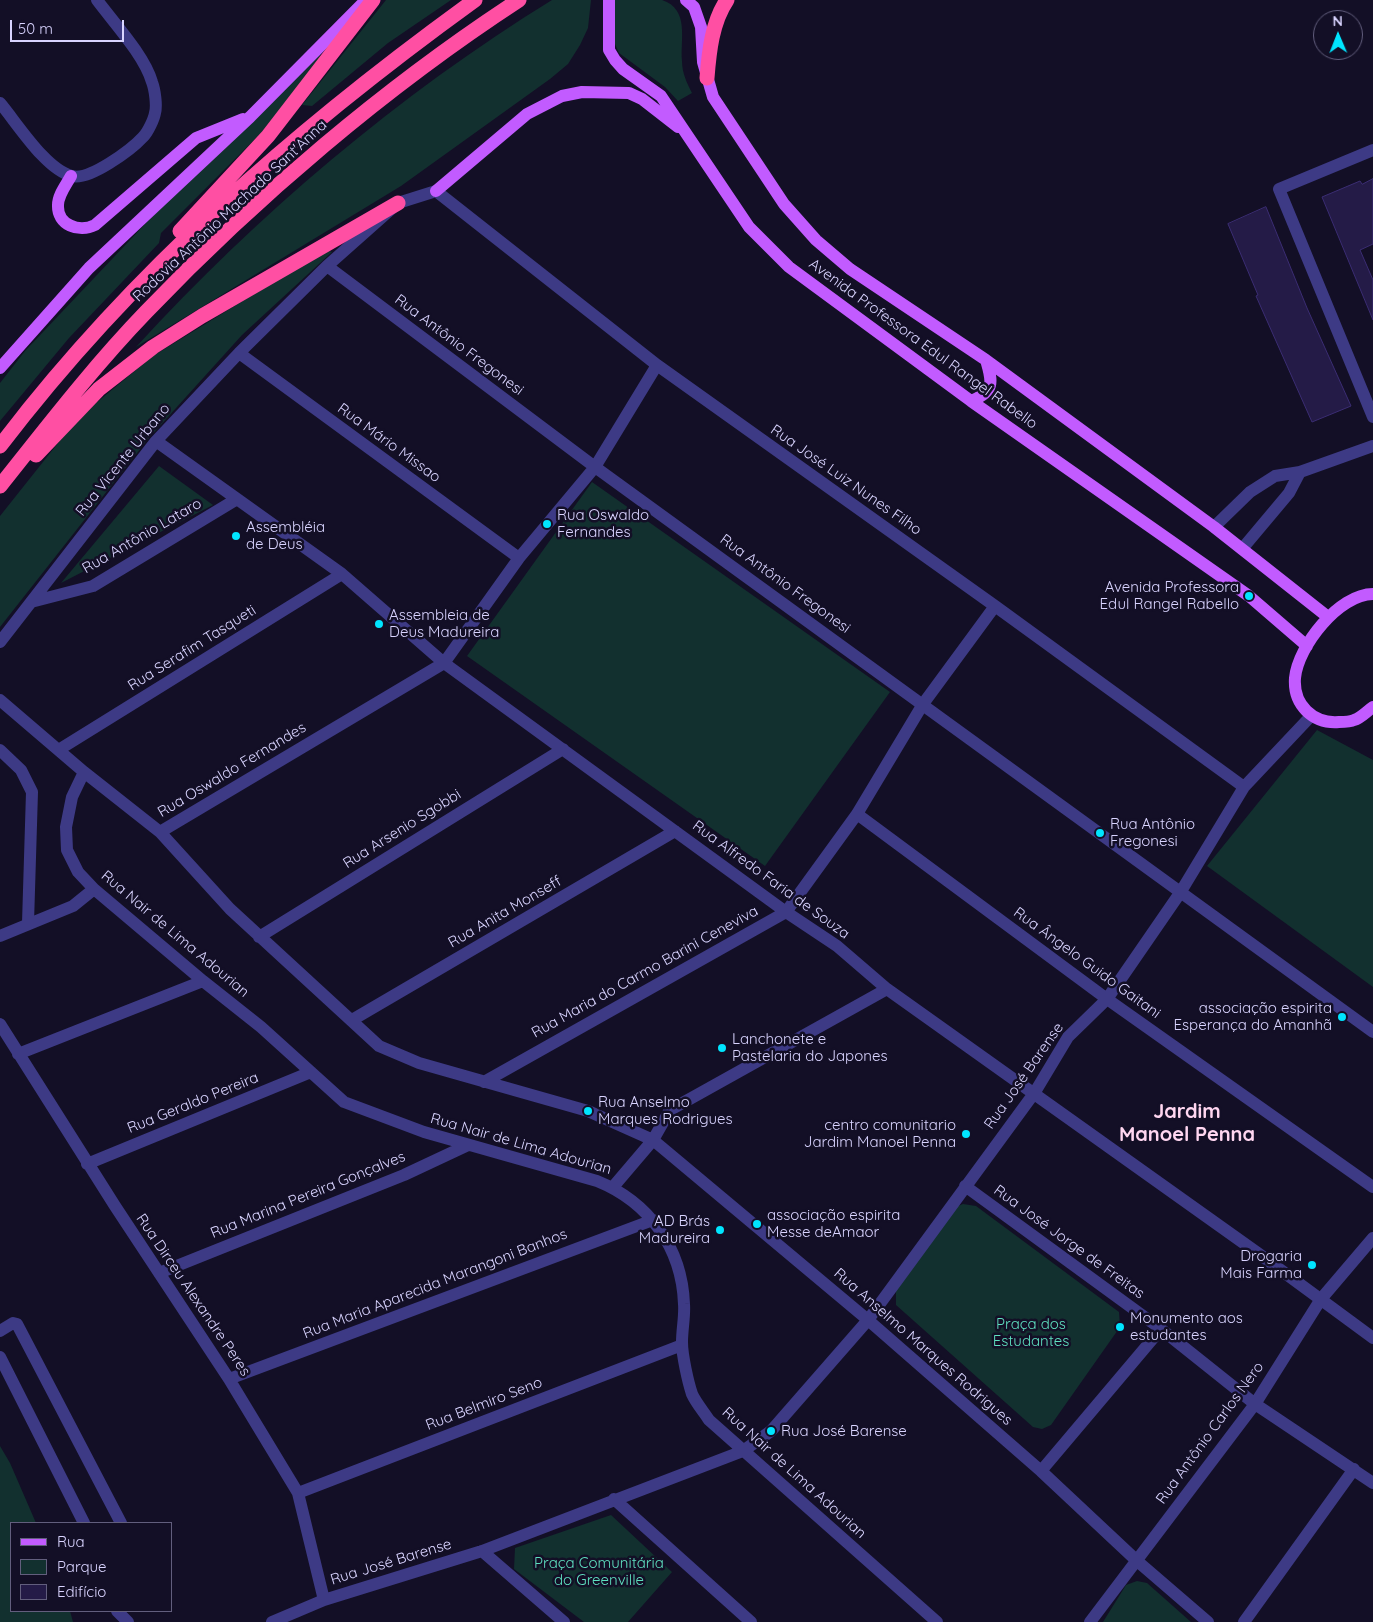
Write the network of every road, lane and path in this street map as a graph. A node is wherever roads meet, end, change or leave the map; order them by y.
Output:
1 (97, 0) edge
2 (366, 0) edge
3 (373, 0) edge
4 (475, 0) edge
5 (520, 0) edge
6 (609, 0) edge
7 (686, 0) edge
8 (727, 0) edge
9 (707, 78) junction
10 (0, 103) edge
11 (250, 117) junction
12 (690, 136) junction
13 (1373, 150) edge
14 (71, 176) junction
15 (436, 191) junction
16 (398, 203) junction
17 (327, 266) junction
18 (110, 313) junction
19 (239, 353) junction
20 (986, 360) junction
21 (657, 365) junction
22 (0, 368) edge
23 (971, 401) junction
24 (1373, 417) edge
25 (156, 441) junction
26 (0, 446) edge
27 (1373, 446) edge
28 (595, 466) junction
29 (1300, 472) junction
30 (1270, 480) junction
31 (0, 486) edge
32 (0, 492) edge
33 (1289, 493) junction
34 (237, 499) junction
35 (1214, 527) junction
36 (1242, 549) junction
37 (519, 558) junction
38 (342, 574) junction
39 (1373, 594) edge
40 (31, 602) junction
41 (995, 606) junction
42 (1328, 617) junction
43 (0, 642) edge
44 (1307, 646) junction
45 (444, 663) junction
46 (0, 700) edge
47 (923, 704) junction
48 (1373, 707) edge
49 (1311, 716) junction
50 (60, 749) junction
51 (562, 749) junction
52 (0, 750) edge
53 (84, 772) junction
54 (1244, 786) junction
55 (857, 814) junction
56 (675, 831) junction
57 (160, 832) junction
58 (94, 889) junction
59 (1180, 893) junction
60 (786, 912) junction
61 (28, 923) junction
62 (0, 936) edge
63 (259, 937) junction
64 (203, 981) junction
65 (887, 989) junction
66 (1107, 999) junction
67 (352, 1020) junction
68 (0, 1024) edge
69 (1373, 1032) edge
70 (18, 1054) junction
71 (311, 1072) junction
72 (484, 1082) junction
73 (1035, 1092) junction
74 (653, 1140) junction
75 (468, 1145) junction
76 (87, 1164) junction
77 (965, 1186) junction
78 (613, 1187) junction
79 (1373, 1187) edge
80 (653, 1220) junction
81 (1373, 1238) edge
82 (159, 1273) junction
83 (1321, 1299) junction
84 (868, 1320) junction
85 (1161, 1329) junction
86 (0, 1331) edge
87 (1373, 1338) edge
88 (682, 1345) junction
89 (0, 1357) edge
90 (229, 1379) junction
91 (1255, 1404) junction
92 (743, 1451) junction
93 (1354, 1469) junction
94 (1041, 1470) junction
95 (1373, 1483) edge
96 (298, 1493) junction
97 (614, 1499) junction
98 (83, 1522) edge
99 (120, 1522) edge
100 (482, 1551) junction
101 (1136, 1560) junction
102 (324, 1600) junction
103 (118, 1612) edge
104 (128, 1622) edge
105 (272, 1622) edge
106 (564, 1622) edge
107 (751, 1622) edge
108 (937, 1622) edge
109 (1090, 1622) edge
110 (1208, 1622) edge
111 (1244, 1622) edge

1 - 14 street
2 - 11 main road
3 - 18 highway
4 - 18 highway, Rodovia Antônio Machado Sant'Anna
5 - 31 highway, Rodovia Antônio Machado Sant'Anna
6 - 12 main road, Avenida Professora Edul Rangel Rabello
7 - 9 main road, Avenida Professora Edul Rangel Rabello
8 - 9 highway
9 - 20 main road, Avenida Professora Edul Rangel Rabello
10 - 14 street
11 - 14 main road
11 - 22 main road
12 - 15 main road
12 - 23 main road, Avenida Professora Edul Rangel Rabello
13 - 24 street
15 - 16 street
15 - 21 street, Rua José Luiz Nunes Filho
16 - 17 street, Rua Vicente Urbano
16 - 32 highway
17 - 19 street, Rua Vicente Urbano
17 - 28 street, Rua Antônio Fregonesi
18 - 26 highway, Rodovia Antônio Machado Sant'Anna
19 - 25 street, Rua Vicente Urbano
19 - 37 street, Rua Mário Missao
20 - 23 main road
20 - 35 main road, Avenida Professora Edul Rangel Rabello
21 - 28 street, Rua Oswaldo Fernandes
21 - 41 street, Rua José Luiz Nunes Filho
23 - 44 main road, Avenida Professora Edul Rangel Rabello
25 - 34 street, Rua Alfredo Faria de Souza
25 - 40 street, Rua Vicente Urbano
27 - 29 street
28 - 37 street, Rua Oswaldo Fernandes
28 - 47 street, Rua Antônio Fregonesi
29 - 30 street
29 - 33 street
30 - 33 street
30 - 35 street
33 - 36 street
34 - 38 street, Rua Alfredo Faria de Souza
34 - 40 street, Rua Antônio Lataro
35 - 36 main road, Avenida Professora Edul Rangel Rabello
36 - 42 main road, Avenida Professora Edul Rangel Rabello
37 - 45 street, Rua Oswaldo Fernandes
38 - 45 street, Rua Alfredo Faria de Souza
38 - 50 street, Rua Serafim Tasqueti
39 - 42 main road
40 - 43 street, Rua Vicente Urbano
41 - 47 street, Rua Maria do Carmo Barini Ceneviva
41 - 54 street, Rua José Luiz Nunes Filho
42 - 44 main road
44 - 49 main road
45 - 51 street, Rua Alfredo Faria de Souza
45 - 57 street, Rua Oswaldo Fernandes
46 - 50 street, Rua Anselmo Marques Rodrigues
47 - 55 street, Rua Maria do Carmo Barini Ceneviva
47 - 59 street, Rua Antônio Fregonesi
48 - 49 main road
49 - 54 street, Rua José Barense
50 - 53 street, Rua Anselmo Marques Rodrigues
51 - 56 street, Rua Alfredo Faria de Souza
51 - 63 street, Rua Arsenio Sgobbi
52 - 61 street
53 - 57 street, Rua Anselmo Marques Rodrigues
53 - 58 street, Rua Nair de Lima Adourian
54 - 59 street, Rua José Barense
55 - 60 street, Rua Maria do Carmo Barini Ceneviva
55 - 66 street, Rua Ângelo Guido Gaitani
56 - 60 street, Rua Alfredo Faria de Souza
56 - 67 street, Rua Anita Monseff
57 - 63 street, Rua Anselmo Marques Rodrigues
58 - 61 street
58 - 64 street, Rua Nair de Lima Adourian
59 - 66 street, Rua José Barense
59 - 69 street, Rua Antônio Fregonesi
60 - 65 street, Rua Alfredo Faria de Souza
60 - 72 street, Rua Maria do Carmo Barini Ceneviva
61 - 62 street
63 - 67 street, Rua Anselmo Marques Rodrigues
64 - 70 street
64 - 71 street, Rua Nair de Lima Adourian
65 - 73 street, Rua Alfredo Faria de Souza
65 - 74 street
66 - 73 street, Rua José Barense
66 - 79 street, Rua Ângelo Guido Gaitani
67 - 72 street, Rua Anselmo Marques Rodrigues
68 - 70 street, Rua Dirceu Alexandre Peres
70 - 76 street, Rua Dirceu Alexandre Peres
71 - 75 street, Rua Nair de Lima Adourian
71 - 76 street, Rua Geraldo Pereira
72 - 74 street, Rua Anselmo Marques Rodrigues
73 - 77 street, Rua José Barense
73 - 83 street, Rua Alfredo Faria de Souza
74 - 78 street
74 - 84 street, Rua Anselmo Marques Rodrigues
75 - 78 street, Rua Nair de Lima Adourian
75 - 82 street, Rua Marina Pereira Gonçalves
76 - 82 street, Rua Dirceu Alexandre Peres
77 - 84 street, Rua José Barense
77 - 85 street, Rua José Jorge de Freitas
78 - 80 street, Rua Nair de Lima Adourian
80 - 88 street, Rua Nair de Lima Adourian
80 - 90 street, Rua Maria Aparecida Marangoni Banhos
81 - 83 street, Rua Antônio Carlos Nero
82 - 90 street, Rua Dirceu Alexandre Peres
83 - 87 street, Rua Alfredo Faria de Souza
83 - 91 street, Rua Antônio Carlos Nero
84 - 92 street, Rua José Barense
84 - 94 street, Rua Anselmo Marques Rodrigues
85 - 91 street, Rua José Jorge de Freitas
85 - 94 street
86 - 99 street
88 - 92 street, Rua Nair de Lima Adourian
88 - 96 street, Rua Belmiro Seno
89 - 98 street
90 - 96 street, Rua Dirceu Alexandre Peres
91 - 93 street, Rua José Jorge de Freitas
91 - 101 street, Rua Antônio Carlos Nero
92 - 97 street, Rua José Barense
92 - 108 street, Rua Nair de Lima Adourian
93 - 95 street, Rua José Jorge de Freitas
93 - 111 street
94 - 101 street, Rua Anselmo Marques Rodrigues
96 - 102 street, Rua Dirceu Alexandre Peres
97 - 100 street, Rua José Barense
97 - 107 street
100 - 102 street, Rua José Barense
100 - 106 street
101 - 109 street, Rua Antônio Carlos Nero
101 - 110 street, Rua Anselmo Marques Rodrigues
102 - 105 street, Rua José Barense
103 - 104 street

